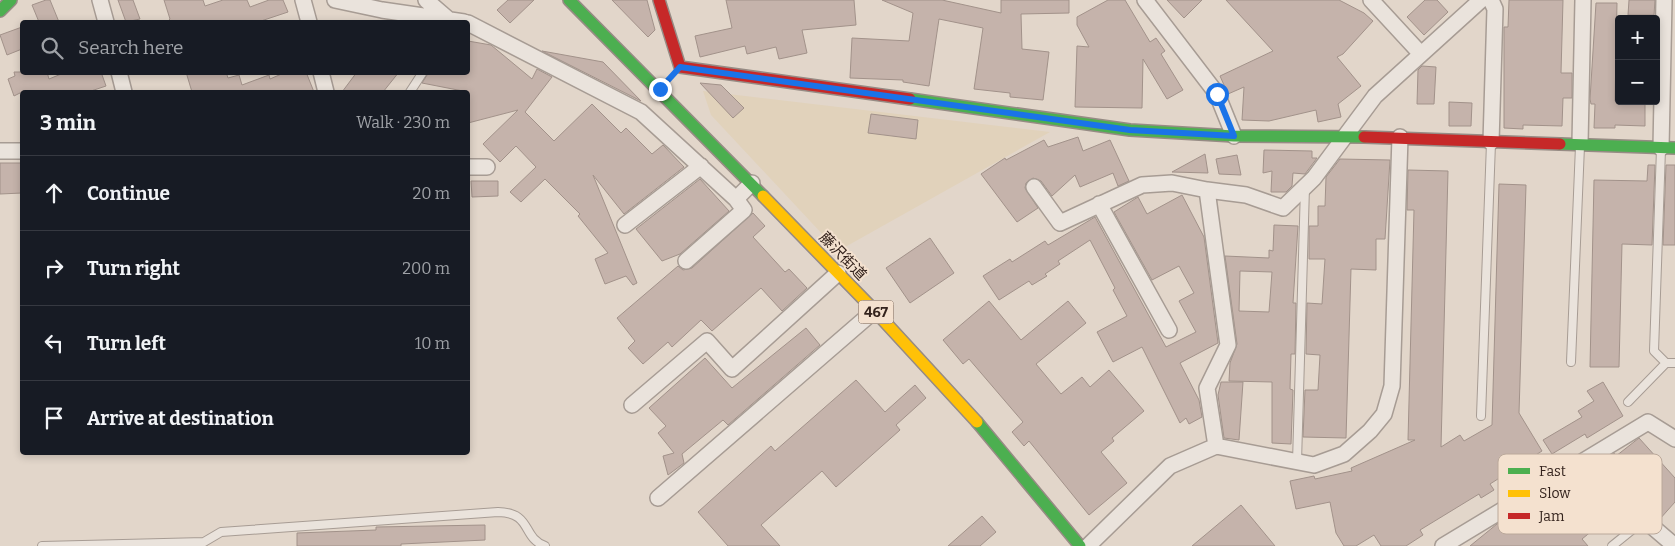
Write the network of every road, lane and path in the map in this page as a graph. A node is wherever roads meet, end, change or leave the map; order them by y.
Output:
1 (11, 0) edge
2 (100, 0) edge
3 (303, 0) edge
4 (335, 0) edge
5 (426, 0) edge
6 (569, 0) edge
7 (660, 0) edge
8 (1145, 0) edge
9 (1371, 0) edge
10 (1491, 0) edge
11 (1583, 0) edge
12 (1664, 0) edge
13 (1474, 2) edge
14 (0, 10) edge
15 (387, 16) edge
16 (448, 19) junction
17 (105, 20) edge
18 (308, 20) edge
19 (453, 20) edge
20 (470, 24) edge
21 (1420, 53) junction
22 (680, 67) junction
23 (120, 75) edge
24 (322, 75) edge
25 (421, 75) edge
26 (665, 84) junction
27 (124, 90) edge
28 (326, 90) edge
29 (411, 90) edge
30 (1234, 136) junction
31 (1345, 136) junction
32 (1400, 138) junction
33 (1491, 142) junction
34 (1580, 143) junction
35 (1668, 148) edge
36 (0, 151) edge
37 (20, 151) edge
38 (701, 166) junction
39 (470, 167) edge
40 (487, 167) dead end
41 (752, 183) junction
42 (1305, 187) junction
43 (1034, 188) dead end
44 (1207, 190) junction
45 (736, 199) junction
46 (1099, 204) junction
47 (625, 224) dead end
48 (686, 261) dead end
49 (838, 272) junction
50 (874, 311) junction
51 (1169, 330) dead end
52 (1571, 362) dead end
53 (1671, 363) edge
54 (1628, 402) dead end
55 (632, 405) dead end
56 (1481, 416) dead end
57 (1675, 439) edge
58 (1216, 446) junction
59 (1596, 454) edge
60 (1297, 462) junction
61 (658, 498) dead end
62 (1498, 513) edge
63 (1627, 534) edge
64 (1660, 534) edge
65 (42, 546) edge
66 (545, 546) edge
67 (1080, 546) edge
68 (1088, 546) edge
69 (1443, 546) edge
70 (1612, 546) edge
71 (1675, 546) edge

1 - 14 main road
2 - 17 street
3 - 18 street
4 - 15 street
5 - 16 street
6 - 26 main road, 藤沢街道 / 467
7 - 22 main road
8 - 30 street
9 - 21 street
10 - 33 street
11 - 34 street
12 - 35 street
13 - 21 street
15 - 16 street
16 - 19 street
20 - 38 street
21 - 31 street
22 - 26 main road
22 - 30 main road
23 - 27 street
24 - 28 street
25 - 29 lane
26 - 41 main road, 藤沢街道 / 467
30 - 31 main road
31 - 32 main road
31 - 42 street
32 - 33 main road
32 - 60 street
33 - 34 main road
33 - 56 lane
34 - 35 main road
34 - 52 lane
35 - 53 lane
36 - 37 street
38 - 45 street
38 - 47 street
39 - 40 street
41 - 45 street
41 - 49 main road, 藤沢街道 / 467
42 - 44 street
42 - 60 lane
43 - 46 street
44 - 46 street
44 - 58 street
45 - 48 street
46 - 51 street
49 - 50 main road, 藤沢街道 / 467
49 - 55 street
50 - 61 street
50 - 67 main road, 藤沢街道 / 467
53 - 54 lane
57 - 59 street
58 - 60 street
58 - 68 street
62 - 69 street
63 - 70 lane
64 - 71 street
65 - 66 lane

